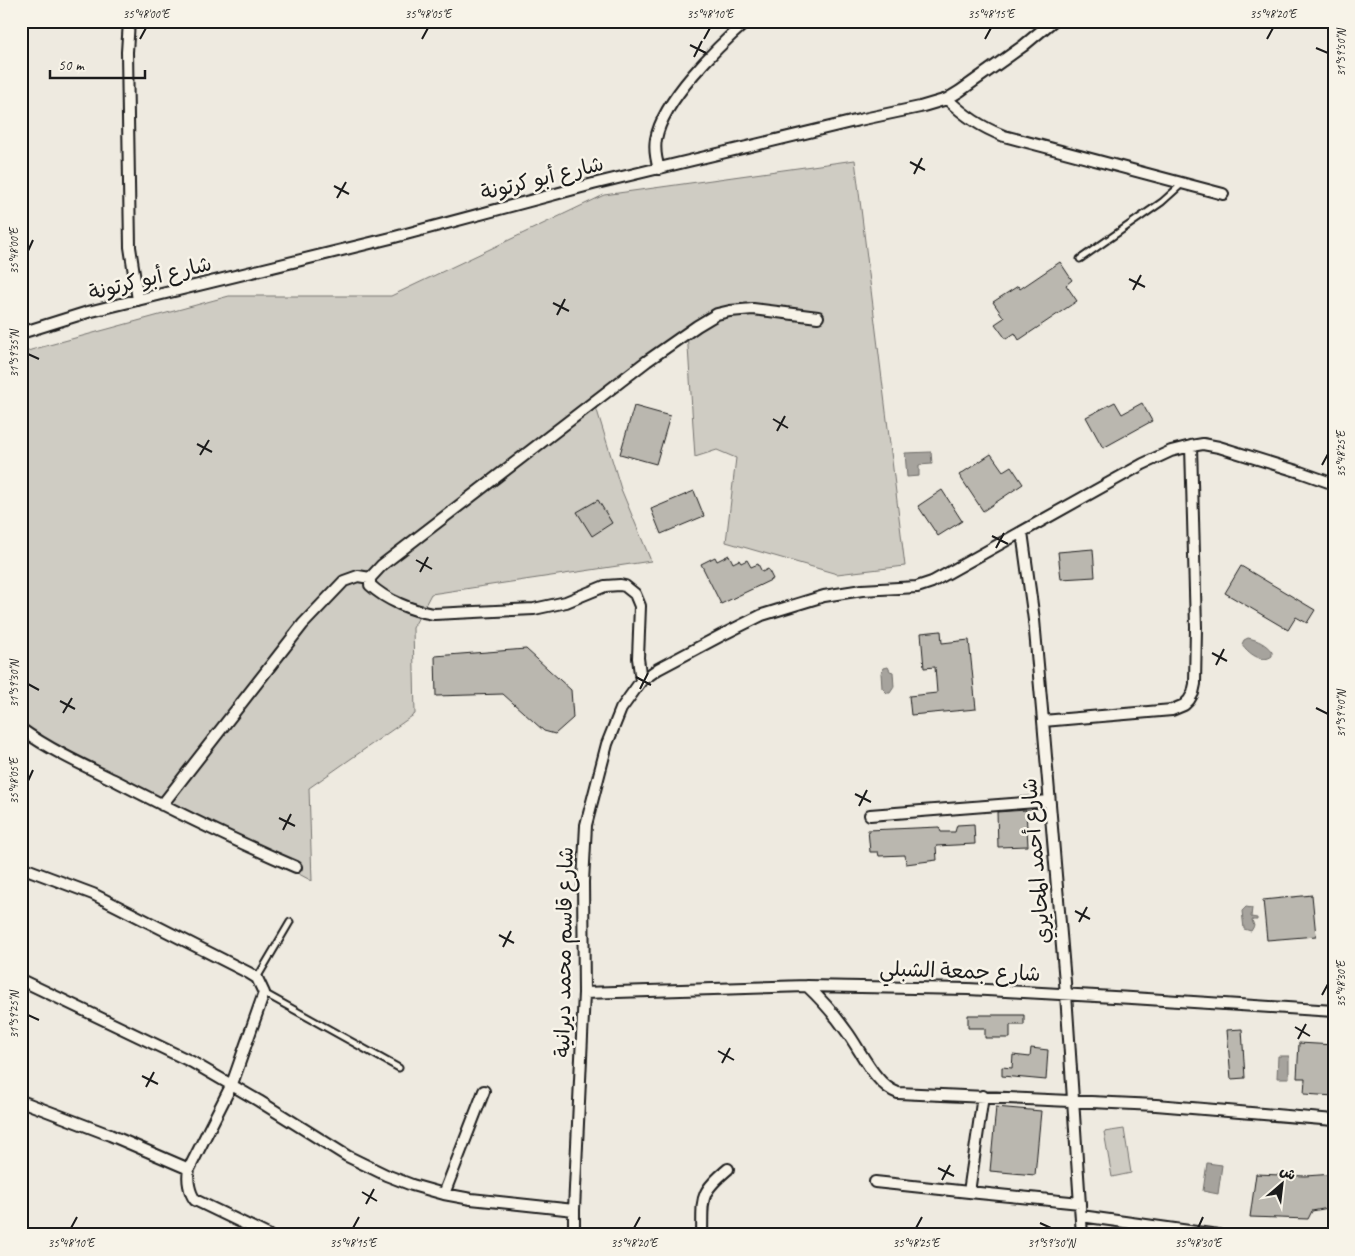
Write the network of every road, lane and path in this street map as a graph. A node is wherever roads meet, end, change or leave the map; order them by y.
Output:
1 (129, 21) edge
2 (746, 21) edge
3 (1053, 21) edge
4 (947, 99) junction
5 (659, 169) junction
6 (1182, 184) junction
7 (1223, 194) dead end
8 (1080, 258) dead end
9 (138, 300) junction
10 (818, 317) dead end
11 (21, 333) edge
12 (1191, 446) junction
13 (1334, 484) edge
14 (1022, 532) junction
15 (370, 578) junction
16 (641, 681) junction
17 (1043, 721) junction
18 (21, 729) edge
19 (1050, 800) junction
20 (162, 805) junction
21 (870, 816) dead end
22 (296, 867) dead end
23 (23, 870) edge
24 (290, 922) dead end
25 (257, 978) junction
26 (21, 980) edge
27 (807, 986) junction
28 (264, 993) junction
29 (584, 993) junction
30 (1066, 994) junction
31 (1334, 1011) edge
32 (399, 1068) dead end
33 (232, 1084) junction
34 (484, 1091) dead end
35 (983, 1096) junction
36 (1074, 1100) junction
37 (21, 1101) edge
38 (1334, 1120) edge
39 (189, 1169) junction
40 (728, 1169) dead end
41 (874, 1182) dead end
42 (969, 1192) junction
43 (444, 1194) junction
44 (1080, 1203) junction
45 (574, 1210) junction
46 (1081, 1216) junction
47 (268, 1235) edge
48 (574, 1235) edge
49 (702, 1235) edge
50 (1082, 1235) edge
51 (1218, 1235) edge

1 - 9 street
2 - 5 street
3 - 4 street, شارع أبو كرتونة
4 - 5 street, شارع أبو كرتونة
4 - 6 street
5 - 9 street, شارع أبو كرتونة
6 - 7 street
6 - 8 lane
9 - 11 street, شارع أبو كرتونة
10 - 15 street
12 - 13 street, شارع قاسم محمد ديرانية
12 - 14 street, شارع قاسم محمد ديرانية
12 - 17 street
14 - 16 street, شارع قاسم محمد ديرانية
14 - 17 street, شارع أحمد المحايري
15 - 16 street
15 - 20 street
16 - 29 street, شارع قاسم محمد ديرانية
17 - 19 street, شارع أحمد المحايري
18 - 20 street
19 - 21 street
19 - 30 street, شارع أحمد المحايري
20 - 22 street
23 - 25 street
24 - 25 lane
25 - 28 street
26 - 33 street
27 - 29 street, شارع جمعة الشبلي
27 - 30 street, شارع جمعة الشبلي
27 - 35 street
28 - 32 lane
28 - 33 street
29 - 45 street, شارع قاسم محمد ديرانية
30 - 31 street, شارع جمعة الشبلي
30 - 36 street, شارع أحمد المحايري
33 - 39 street
33 - 43 street
34 - 43 street
35 - 36 street
35 - 42 street
36 - 38 street
36 - 44 street, شارع أحمد المحايري
37 - 39 street
39 - 47 street
40 - 49 street
41 - 42 street
42 - 44 street
43 - 45 street
44 - 46 street, شارع أحمد المحايري
45 - 48 street, شارع قاسم محمد ديرانية
46 - 50 street, شارع أحمد المحايري
46 - 51 street

